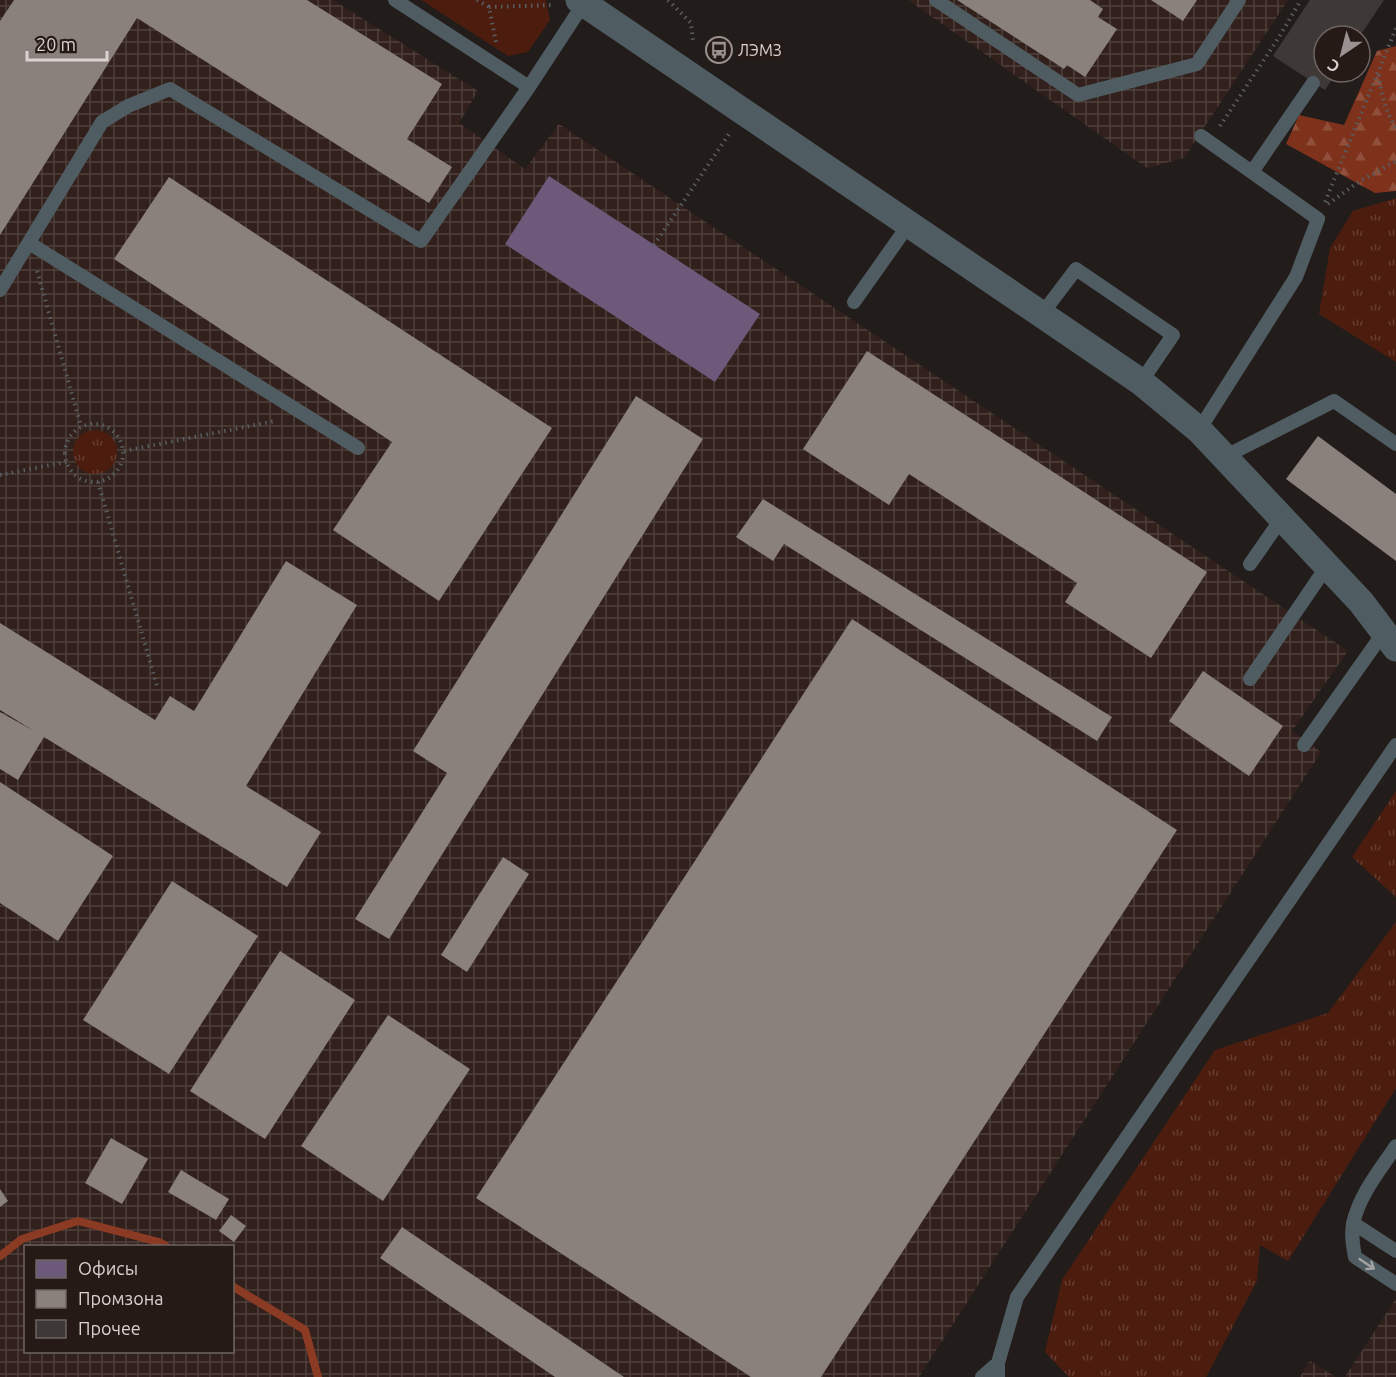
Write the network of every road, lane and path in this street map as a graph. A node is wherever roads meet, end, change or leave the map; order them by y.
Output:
1 (395, 0) edge
2 (477, 0) edge
3 (668, 0) edge
4 (936, 0) edge
5 (1239, 0) edge
6 (1300, 0) edge
7 (583, 1) edge
8 (489, 7) junction
9 (1396, 28) edge
10 (693, 40) dead end
11 (502, 69) junction
12 (1378, 74) junction
13 (1312, 84) edge
14 (529, 87) junction
15 (744, 112) junction
16 (1396, 129) edge
17 (1206, 139) joint
18 (1396, 161) edge
19 (1252, 172) junction
20 (909, 224) junction
21 (29, 243) junction
22 (654, 245) dead end
23 (0, 290) edge
24 (854, 302) dead end
25 (1042, 314) junction
26 (1141, 382) junction
27 (305, 415) junction
28 (81, 426) junction
29 (1199, 430) junction
30 (1396, 444) edge
31 (358, 448) dead end
32 (124, 451) junction
33 (1224, 457) junction
34 (66, 462) junction
35 (0, 475) edge
36 (98, 482) junction
37 (1282, 518) junction
38 (1250, 564) dead end
39 (1327, 566) junction
40 (1390, 640) edge
41 (1250, 679) dead end
42 (157, 686) dead end
43 (1304, 745) dead end
44 (1396, 745) edge
45 (1396, 1146) edge
46 (1352, 1229) junction
47 (1396, 1251) edge
48 (1396, 1284) edge
49 (998, 1370) edge
50 (982, 1377) edge

1 - 11 lane
2 - 8 path
3 - 10 path
4 - 5 lane
6 - 17 path
7 - 8 path
7 - 14 lane
7 - 15 street
8 - 11 path
9 - 12 path
11 - 14 lane
12 - 16 path
12 - 18 path
13 - 19 lane
14 - 21 lane
15 - 20 street
15 - 22 path
17 - 19 lane
19 - 29 lane
20 - 24 lane
20 - 25 street
21 - 23 lane
21 - 27 lane
21 - 28 path
25 - 26 street
25 - 26 lane
26 - 29 street
27 - 31 lane
27 - 32 path
28 - 32 path
28 - 34 path
29 - 33 street
30 - 33 lane
32 - 36 path
33 - 37 street
34 - 35 path
34 - 36 path
36 - 42 path
37 - 38 lane
37 - 39 street
39 - 40 street
39 - 41 lane
40 - 43 lane
44 - 49 lane
45 - 46 lane
46 - 47 lane
46 -> 48 lane
49 - 50 lane

